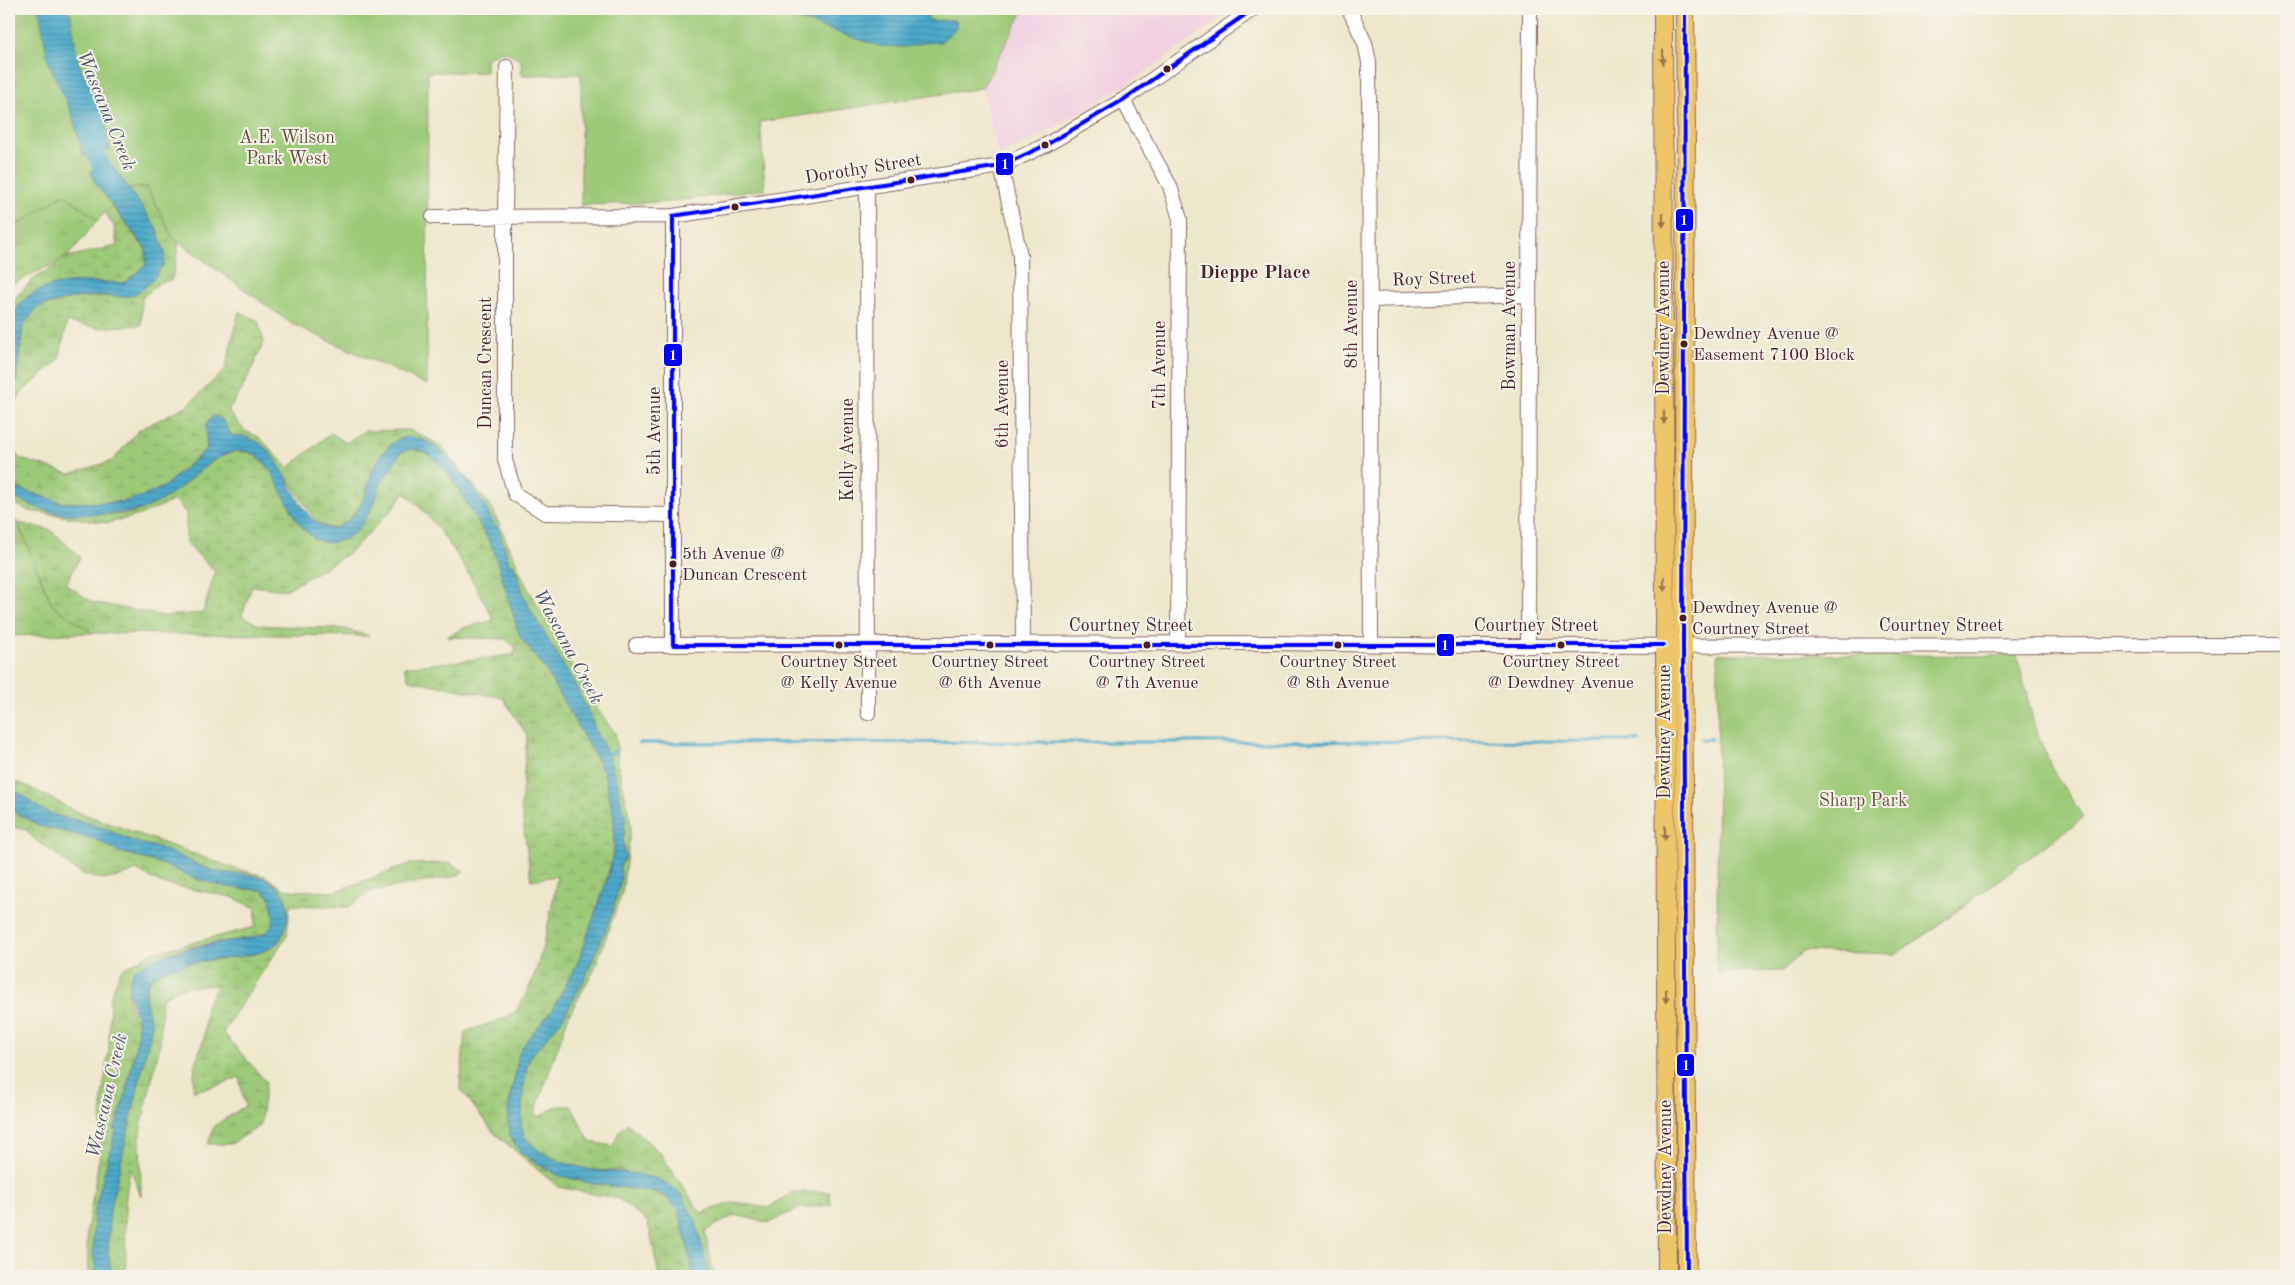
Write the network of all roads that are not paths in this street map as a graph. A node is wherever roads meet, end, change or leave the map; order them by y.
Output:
1 (1253, 9) edge
2 (1349, 9) edge
3 (1530, 9) edge
4 (1663, 9) edge
5 (1685, 9) edge
6 (507, 67) dead end
7 (1123, 100) junction
8 (1001, 166) junction
9 (867, 188) junction
10 (673, 216) junction
11 (433, 217) dead end
12 (505, 218) junction
13 (1529, 296) junction
14 (1370, 300) junction
15 (674, 515) junction
16 (869, 644) junction
17 (1178, 644) junction
18 (1371, 644) junction
19 (1528, 644) junction
20 (1683, 644) junction
21 (636, 645) dead end
22 (673, 645) junction
23 (1023, 645) junction
24 (1664, 645) junction
25 (2286, 646) edge
26 (868, 713) dead end
27 (1667, 1276) edge
28 (1686, 1276) edge

1 - 7 street, Dorothy Street
2 - 14 street, 8th Avenue
3 - 13 street, Bowman Avenue
4 -> 24 main road, Dewdney Avenue
5 - 20 main road, Dewdney Avenue
6 - 12 street, Duncan Crescent
7 - 8 street, Dorothy Street
7 - 17 street, 7th Avenue
8 - 9 street, Dorothy Street
8 - 23 street, 6th Avenue
9 - 10 street, Dorothy Street
9 - 16 street, Kelly Avenue
10 - 12 street, Dorothy Street
10 - 15 street, 5th Avenue
11 - 12 street, Dorothy Street
12 - 15 street, Duncan Crescent
13 - 14 street, Roy Street
13 - 19 street, Bowman Avenue
14 - 18 street, 8th Avenue
15 - 22 street, 5th Avenue
16 - 22 street, Courtney Street
16 - 23 street, Courtney Street
16 - 26 street, Kelly Avenue
17 - 18 street, Courtney Street
17 - 23 street, Courtney Street
18 - 19 street, Courtney Street
19 - 24 street, Courtney Street
20 - 24 street, Courtney Street
20 - 25 street, Courtney Street
20 - 28 main road, Dewdney Avenue
21 - 22 street, Courtney Street
24 -> 27 main road, Dewdney Avenue

